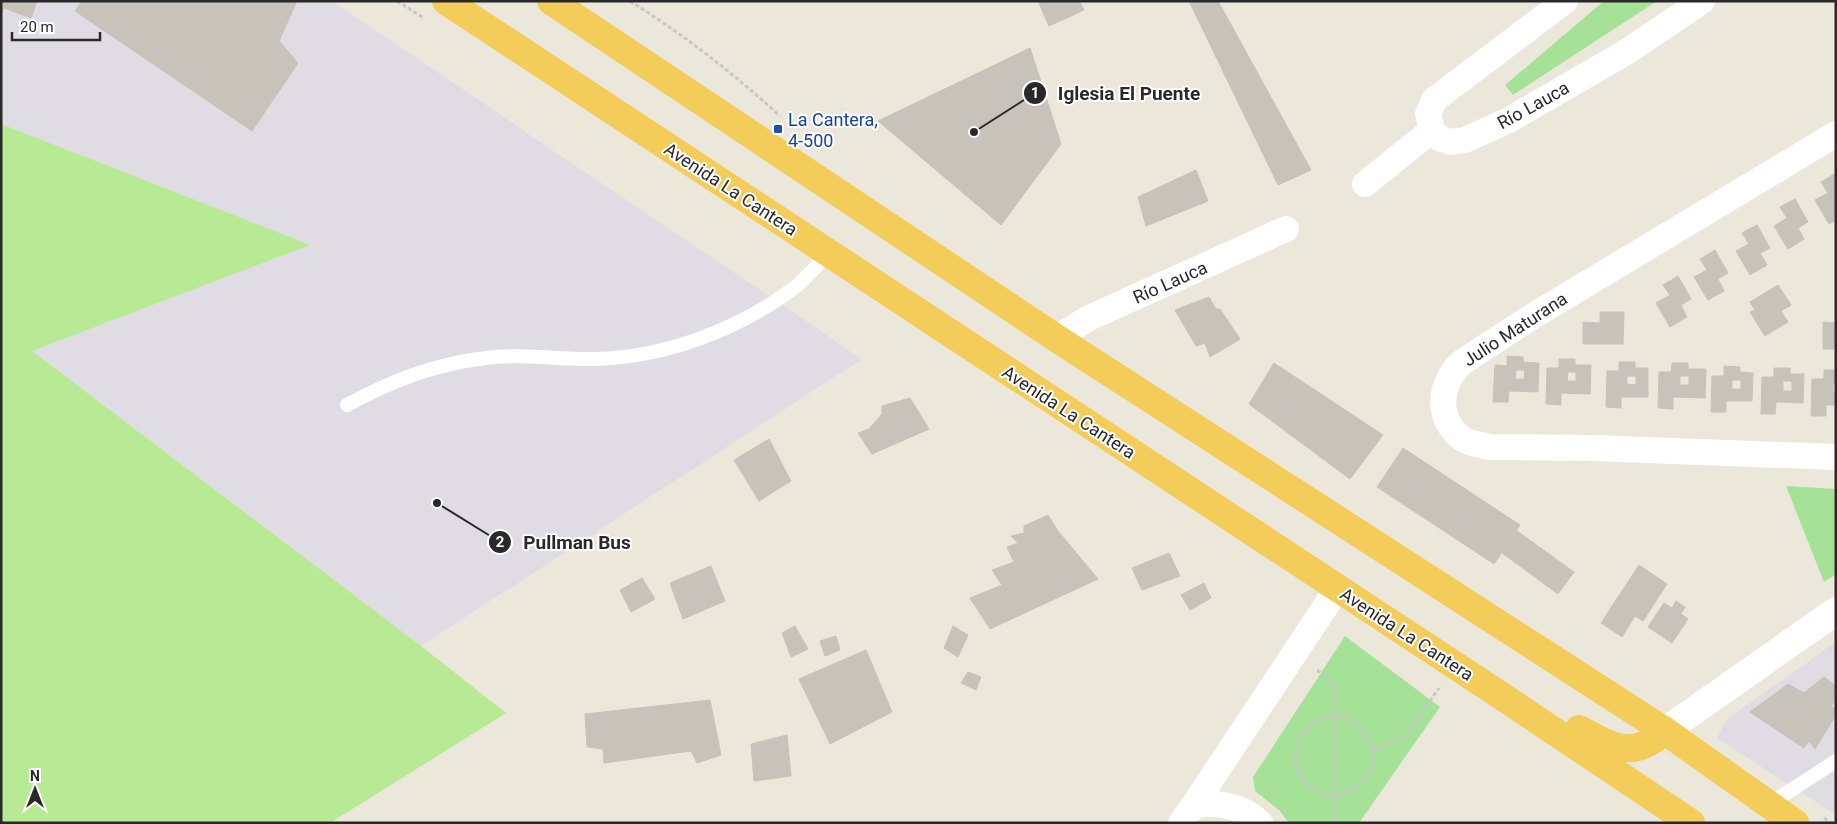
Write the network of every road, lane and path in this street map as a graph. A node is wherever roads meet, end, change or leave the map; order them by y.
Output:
1 (446, 1) edge
2 (551, 1) edge
3 (1565, 1) edge
4 (1702, 1) edge
5 (1432, 130) junction
6 (1836, 134) edge
7 (1366, 184) dead end
8 (1286, 230) dead end
9 (828, 253) junction
10 (1056, 338) junction
11 (347, 405) dead end
12 (1836, 457) edge
13 (1337, 589) junction
14 (1836, 611) edge
15 (1294, 654) junction
16 (1441, 686) dead end
17 (1500, 695) junction
18 (1334, 716) junction
19 (1665, 731) junction
20 (1373, 751) junction
21 (1836, 762) edge
22 (1335, 794) junction
23 (1768, 805) junction
24 (1188, 814) edge
25 (1260, 823) edge
26 (1335, 823) edge
27 (1691, 823) edge
28 (1794, 823) edge

1 - 9 highway, Avenida La Cantera
2 - 10 highway
3 - 5 street
4 - 5 street, Río Lauca
5 - 7 street
6 - 12 street, Julio Maturana
8 - 10 street, Río Lauca
9 - 11 lane
9 - 13 highway, Avenida La Cantera
10 - 19 highway
13 - 15 street
13 - 17 highway, Avenida La Cantera
14 - 19 main road
15 - 18 path
15 - 24 street
16 - 20 path
17 - 19 highway
17 - 27 highway, Avenida La Cantera
18 - 20 path
18 - 22 path
18 - 22 path
19 - 23 highway
20 - 22 path
21 - 23 lane
22 - 26 path
23 - 28 highway
24 - 25 street

